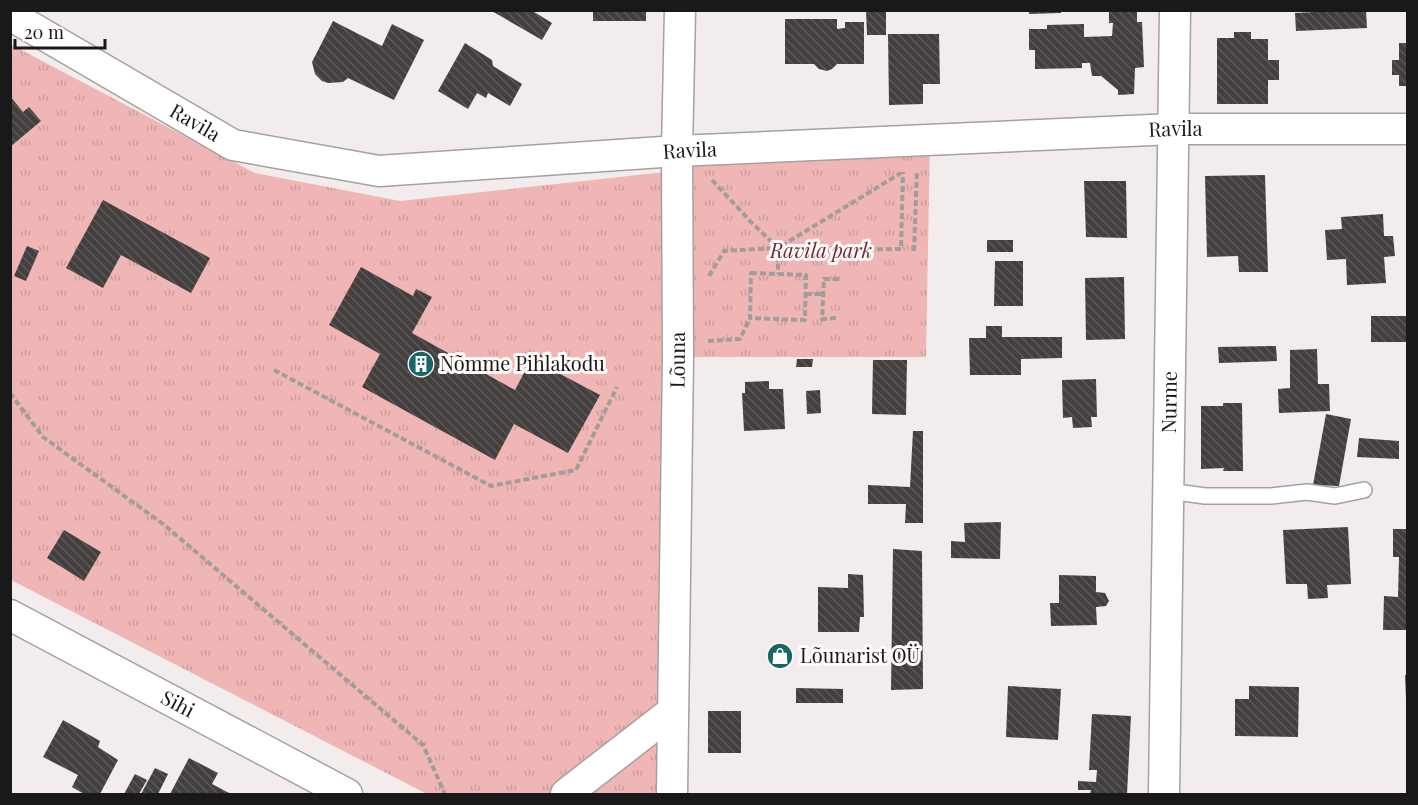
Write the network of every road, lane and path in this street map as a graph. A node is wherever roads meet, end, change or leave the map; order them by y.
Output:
1 (680, 10) edge
2 (1176, 10) edge
3 (10, 15) edge
4 (1174, 129) junction
5 (1407, 129) edge
6 (682, 151) junction
7 (920, 152) junction
8 (903, 172) junction
9 (778, 248) junction
10 (914, 251) dead end
11 (778, 274) junction
12 (840, 279) dead end
13 (708, 286) dead end
14 (806, 294) junction
15 (822, 294) junction
16 (750, 318) junction
17 (836, 318) dead end
18 (678, 339) junction
19 (274, 370) dead end
20 (617, 387) dead end
21 (10, 393) edge
22 (1364, 490) dead end
23 (1169, 491) junction
24 (10, 615) edge
25 (673, 711) junction
26 (347, 795) edge
27 (446, 795) edge
28 (566, 795) edge
29 (672, 795) edge
30 (1164, 795) edge

1 - 6 street, Lõuna
2 - 4 street, Nurme
3 - 6 street, Ravila
4 - 5 street, Ravila
4 - 7 street, Ravila
4 - 23 street, Nurme
6 - 7 street, Ravila
6 - 9 path
6 - 18 street, Lõuna
7 - 8 path
7 - 10 path
8 - 9 path
8 - 9 path
9 - 11 path
9 - 13 path
11 - 14 path
11 - 16 path
12 - 15 path
14 - 15 path
14 - 16 path
15 - 17 path
16 - 18 path
18 - 25 street, Lõuna
19 - 20 path
21 - 27 path
22 - 23 lane
23 - 30 street, Nurme
24 - 26 street, Sihi
25 - 28 street
25 - 29 street, Lõuna

